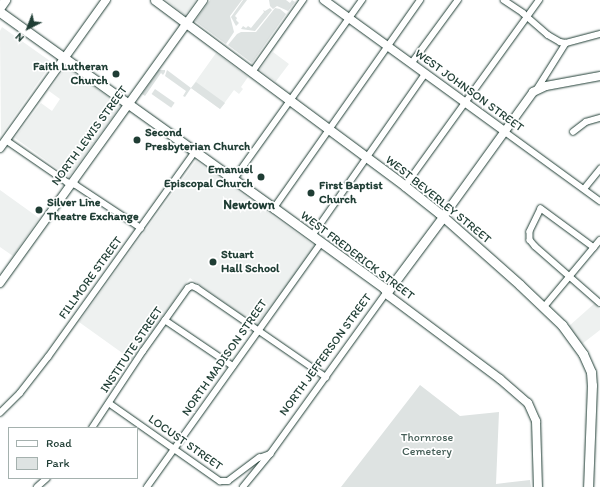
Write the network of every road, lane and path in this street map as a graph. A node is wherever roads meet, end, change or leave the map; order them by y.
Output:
1 (5, 0) edge
2 (106, 0) edge
3 (155, 0) edge
4 (203, 0) edge
5 (303, 0) edge
6 (324, 0) edge
7 (362, 0) edge
8 (420, 0) edge
9 (458, 0) edge
10 (504, 0) edge
11 (539, 0) edge
12 (0, 7) edge
13 (0, 12) edge
14 (526, 17) junction
15 (349, 18) junction
16 (4, 20) edge
17 (186, 23) junction
18 (600, 34) edge
19 (566, 44) junction
20 (388, 47) junction
21 (65, 58) junction
22 (412, 64) junction
23 (253, 71) junction
24 (425, 74) junction
25 (600, 76) edge
26 (537, 89) junction
27 (291, 100) junction
28 (465, 102) junction
29 (128, 104) junction
30 (600, 118) edge
31 (329, 129) junction
32 (504, 131) junction
33 (573, 132) dead end
34 (6, 140) junction
35 (0, 148) edge
36 (195, 152) junction
37 (367, 157) junction
38 (600, 169) edge
39 (234, 180) junction
40 (71, 184) junction
41 (405, 186) junction
42 (584, 189) junction
43 (600, 201) edge
44 (274, 208) junction
45 (443, 217) junction
46 (141, 228) junction
47 (312, 236) junction
48 (600, 240) edge
49 (321, 243) junction
50 (594, 248) junction
51 (570, 277) junction
52 (0, 283) edge
53 (387, 292) junction
54 (600, 303) edge
55 (544, 307) junction
56 (165, 320) junction
57 (258, 331) junction
58 (233, 366) junction
59 (326, 377) junction
60 (109, 403) junction
61 (0, 413) edge
62 (93, 427) edge
63 (174, 449) junction
64 (270, 454) junction
65 (47, 479) edge
66 (37, 487) edge
67 (147, 487) edge
68 (243, 487) edge
69 (538, 487) edge
70 (588, 487) edge

1 - 12 main road
2 - 21 street
3 - 17 main road, WEST BEVERLEY STREET
4 - 17 street, NORTH LEWIS STREET
5 - 23 street
6 - 15 street, WEST JOHNSON STREET
7 - 15 street
8 - 20 street
9 - 22 street
10 - 14 street
11 - 14 street
13 - 16 main road, WEST FREDERICK STREET
14 - 19 street
14 - 28 street
15 - 20 street, WEST JOHNSON STREET
15 - 27 street
16 - 21 main road, WEST FREDERICK STREET
17 - 23 main road, WEST BEVERLEY STREET
17 - 29 street, NORTH LEWIS STREET
18 - 19 street
19 - 26 street
20 - 22 street, WEST JOHNSON STREET
20 - 31 street
21 - 29 main road, WEST FREDERICK STREET
21 - 34 street
22 - 24 street, WEST JOHNSON STREET
23 - 27 main road, WEST BEVERLEY STREET
24 - 28 street, WEST JOHNSON STREET
24 - 37 street
25 - 26 street
26 - 32 street
27 - 31 main road, WEST BEVERLEY STREET
27 - 39 street
28 - 32 street, WEST JOHNSON STREET
28 - 41 street
29 - 36 main road, WEST FREDERICK STREET
29 - 40 street, NORTH LEWIS STREET
30 - 33 street
31 - 37 main road, WEST BEVERLEY STREET
31 - 44 street
32 - 42 street, WEST JOHNSON STREET
32 - 45 street
34 - 35 street
34 - 40 street
36 - 39 main road, WEST FREDERICK STREET
36 - 46 street, FILLMORE STREET
37 - 41 main road, WEST BEVERLEY STREET
37 - 47 street
38 - 42 street
39 - 44 main road, WEST FREDERICK STREET
40 - 46 street
40 - 52 street, NORTH LEWIS STREET
41 - 45 main road, WEST BEVERLEY STREET
42 - 43 street, WEST JOHNSON STREET
44 - 47 main road, WEST FREDERICK STREET
45 - 53 main road, NORTH JEFFERSON STREET
45 - 55 main road, WEST BEVERLEY STREET
46 - 61 street, FILLMORE STREET
47 - 49 main road, WEST FREDERICK STREET
48 - 50 street
49 - 53 main road, WEST FREDERICK STREET
49 - 57 street, NORTH MADISON STREET
50 - 51 street
50 - 51 street
51 - 54 street
51 - 55 street
53 - 59 street, NORTH JEFFERSON STREET
53 - 69 street, WEST FREDERICK STREET
55 - 70 main road, WEST BEVERLEY STREET
56 - 57 street, INSTITUTE STREET
56 - 58 street
56 - 60 street, INSTITUTE STREET
57 - 58 street, NORTH MADISON STREET
57 - 59 street
58 - 63 street, NORTH MADISON STREET
59 - 64 street, NORTH JEFFERSON STREET
60 - 62 street, INSTITUTE STREET
60 - 63 street, LOCUST STREET
63 - 64 street, LOCUST STREET
63 - 67 street, NORTH MADISON STREET
64 - 68 street, NORTH JEFFERSON STREET
65 - 66 street

